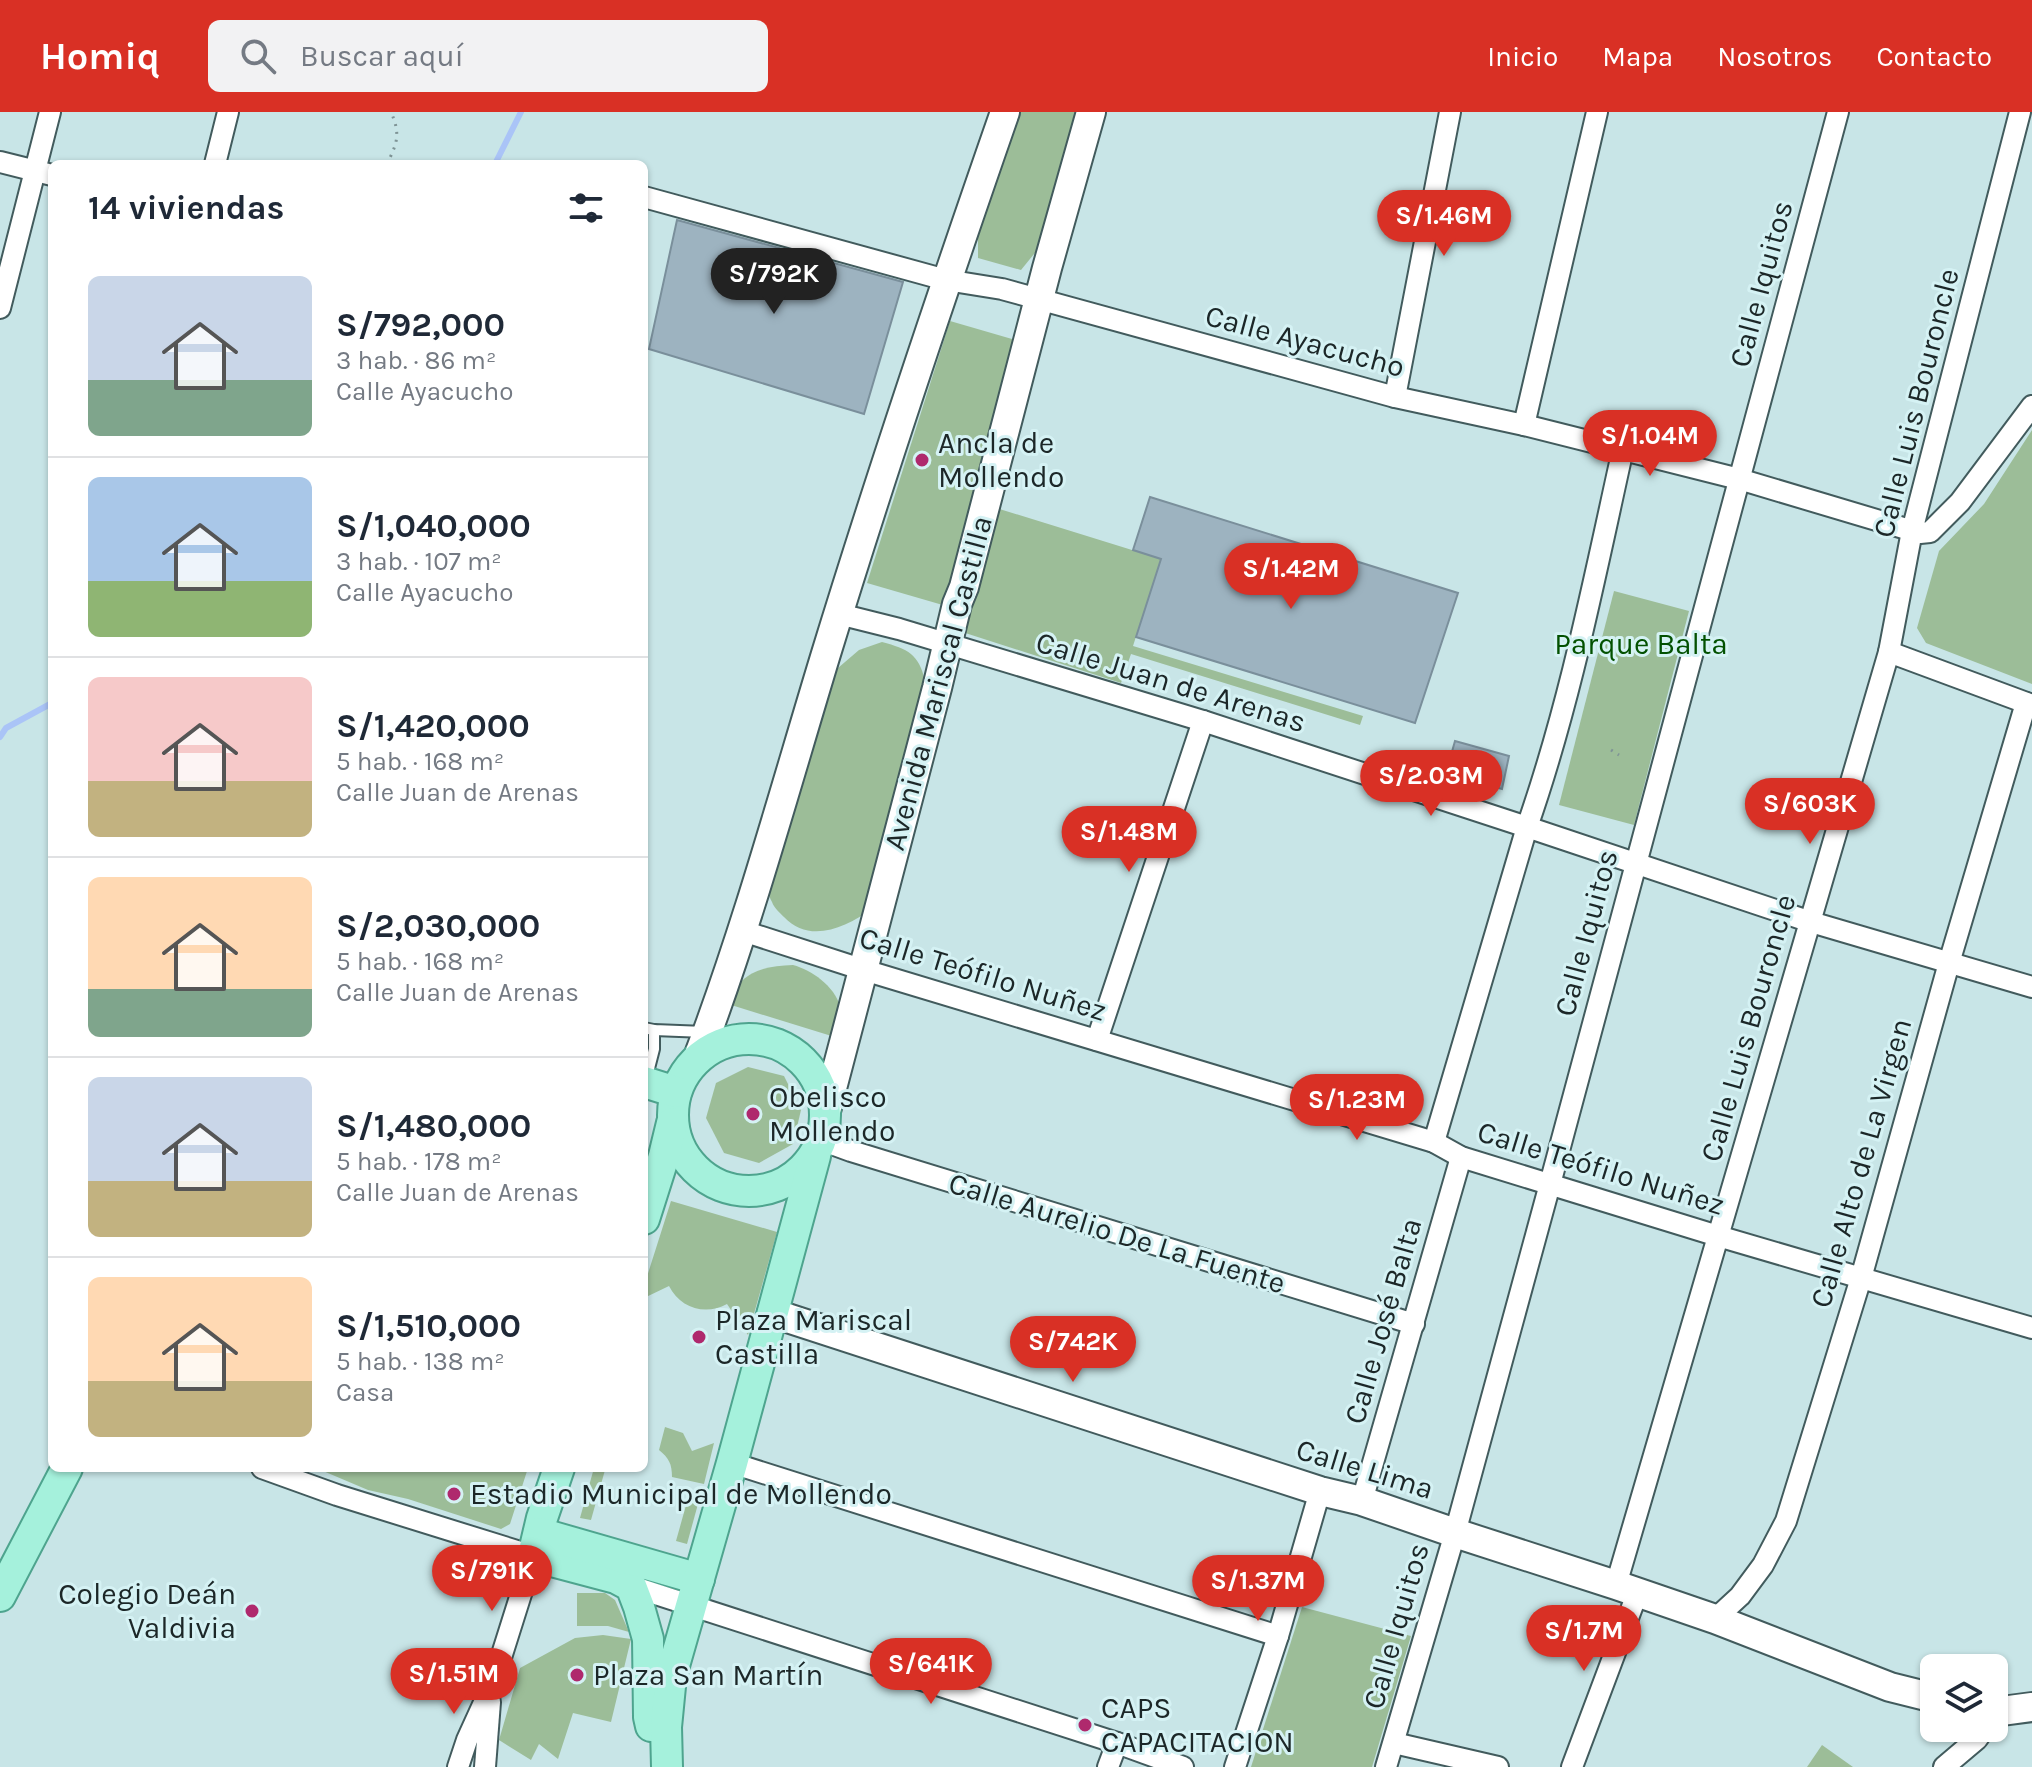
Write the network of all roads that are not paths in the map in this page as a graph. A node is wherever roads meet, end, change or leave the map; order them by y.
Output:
1 (50, 112) edge
2 (228, 112) edge
3 (1005, 112) edge
4 (1091, 112) edge
5 (1450, 112) edge
6 (1597, 112) edge
7 (1838, 112) edge
8 (2020, 112) edge
9 (216, 160) edge
10 (0, 162) edge
11 (44, 173) edge
12 (648, 198) edge
13 (946, 280) junction
14 (1039, 300) junction
15 (0, 308) edge
16 (1395, 397) junction
17 (2032, 406) edge
18 (1524, 425) junction
19 (1623, 449) junction
20 (1739, 479) junction
21 (1912, 531) junction
22 (839, 614) junction
23 (947, 645) junction
24 (1889, 652) junction
25 (2029, 704) edge
26 (1203, 721) junction
27 (1527, 827) junction
28 (1636, 863) junction
29 (1811, 922) junction
30 (743, 931) junction
31 (1949, 963) junction
32 (864, 970) junction
33 (2032, 987) edge
34 (649, 1029) edge
35 (1097, 1040) junction
36 (702, 1046) junction
37 (648, 1071) edge
38 (648, 1085) edge
39 (674, 1107) junction
40 (820, 1137) junction
41 (1434, 1142) junction
42 (1461, 1157) junction
43 (1550, 1184) junction
44 (648, 1206) edge
45 (1718, 1236) junction
46 (1861, 1278) junction
47 (772, 1313) junction
48 (1414, 1324) junction
49 (2032, 1328) edge
50 (732, 1463) junction
51 (65, 1472) edge
52 (273, 1472) edge
53 (558, 1472) edge
54 (1320, 1491) junction
55 (1362, 1501) junction
56 (1455, 1533) junction
57 (536, 1544) junction
58 (631, 1586) junction
59 (1627, 1590) junction
60 (695, 1593) junction
61 (0, 1596) edge
62 (1715, 1619) junction
63 (1278, 1636) junction
64 (493, 1683) junction
65 (1920, 1694) edge
66 (2032, 1707) edge
67 (2008, 1713) edge
68 (1973, 1742) edge
69 (1117, 1743) junction
70 (1394, 1743) junction
71 (458, 1767) edge
72 (485, 1767) edge
73 (664, 1767) edge
74 (1108, 1767) edge
75 (1183, 1767) edge
76 (1235, 1767) edge
77 (1386, 1767) edge
78 (1498, 1767) edge
79 (1572, 1767) edge
80 (1944, 1767) edge

1 - 11 street
2 - 9 street
3 - 13 street
4 - 14 street, Avenida Mariscal Castilla
5 - 16 street
6 - 18 street
7 - 20 street, Calle Iquitos
8 - 21 street, Calle Luis Bouroncle
10 - 11 street
11 - 15 street
12 - 13 street, Calle Ayacucho
13 - 14 street, Calle Ayacucho
13 - 22 street
14 - 16 street, Calle Ayacucho
14 - 23 street, Avenida Mariscal Castilla
16 - 18 street, Calle Ayacucho
17 - 21 street
18 - 19 street, Calle Ayacucho
19 - 20 street, Calle Ayacucho
19 - 27 street
20 - 21 street, Calle Ayacucho
20 - 28 street, Calle Iquitos
21 - 24 street, Calle Luis Bouroncle
22 - 23 street, Calle Juan de Arenas
22 - 30 street
23 - 26 street, Calle Juan de Arenas
23 - 32 street, Avenida Mariscal Castilla
24 - 25 street
24 - 29 street, Calle Luis Bouroncle
25 - 31 street, Calle Alto de La Virgen
26 - 27 street, Calle Juan de Arenas
26 - 35 street
27 - 28 street, Calle Juan de Arenas
27 - 41 street
28 - 29 street, Calle Juan de Arenas
28 - 43 street, Calle Iquitos
29 - 31 street, Calle Juan de Arenas
29 - 45 street, Calle Luis Bouroncle
30 - 32 street, Calle Teófilo Nuñez
30 - 36 street
31 - 33 street, Calle Juan de Arenas
31 - 46 street, Calle Alto de La Virgen
32 - 35 street, Calle Teófilo Nuñez
32 - 40 street, Avenida Mariscal Castilla
34 - 36 lane
34 - 37 lane
35 - 41 street, Calle Teófilo Nuñez
36 - 39 main road
36 - 40 main road
38 - 39 main road
39 - 40 main road
39 - 44 main road
40 - 47 main road, Avenida Mariscal Castilla
40 - 48 street, Calle Aurelio De La Fuente
41 - 42 street, Calle Teófilo Nuñez
42 - 43 street, Calle Teófilo Nuñez
42 - 48 street, Calle José Balta
43 - 45 street, Calle Teófilo Nuñez
43 - 56 street, Calle Iquitos
45 - 46 street, Calle Teófilo Nuñez
45 - 59 street, Calle Luis Bouroncle
46 - 49 street, Calle Teófilo Nuñez
46 - 62 street, Calle Alto de La Virgen
47 - 50 main road, Avenida Mariscal Castilla
47 - 54 street, Calle Lima
48 - 55 street, Calle José Balta
50 - 60 main road, Avenida Mariscal Castilla
50 - 63 street
51 - 61 main road
52 - 57 street
53 - 57 main road
54 - 55 street, Calle Lima
54 - 63 street
55 - 56 street, Calle Lima
56 - 59 street, Calle Lima
56 - 70 street, Calle Iquitos
57 - 58 main road
57 - 60 main road
57 - 64 street
58 - 60 street
58 - 73 main road, Avenida Mariscal Castilla
59 - 62 street, Calle Lima
59 - 79 street, Calle Luis Bouroncle
60 - 69 street
60 - 73 main road, Avenida Mariscal Castilla
62 - 65 street, Calle Lima
63 - 76 street
64 - 71 street
64 - 72 street
66 - 67 street
68 - 80 street
69 - 74 street
69 - 75 street
70 - 77 street, Calle Iquitos
70 - 78 street

